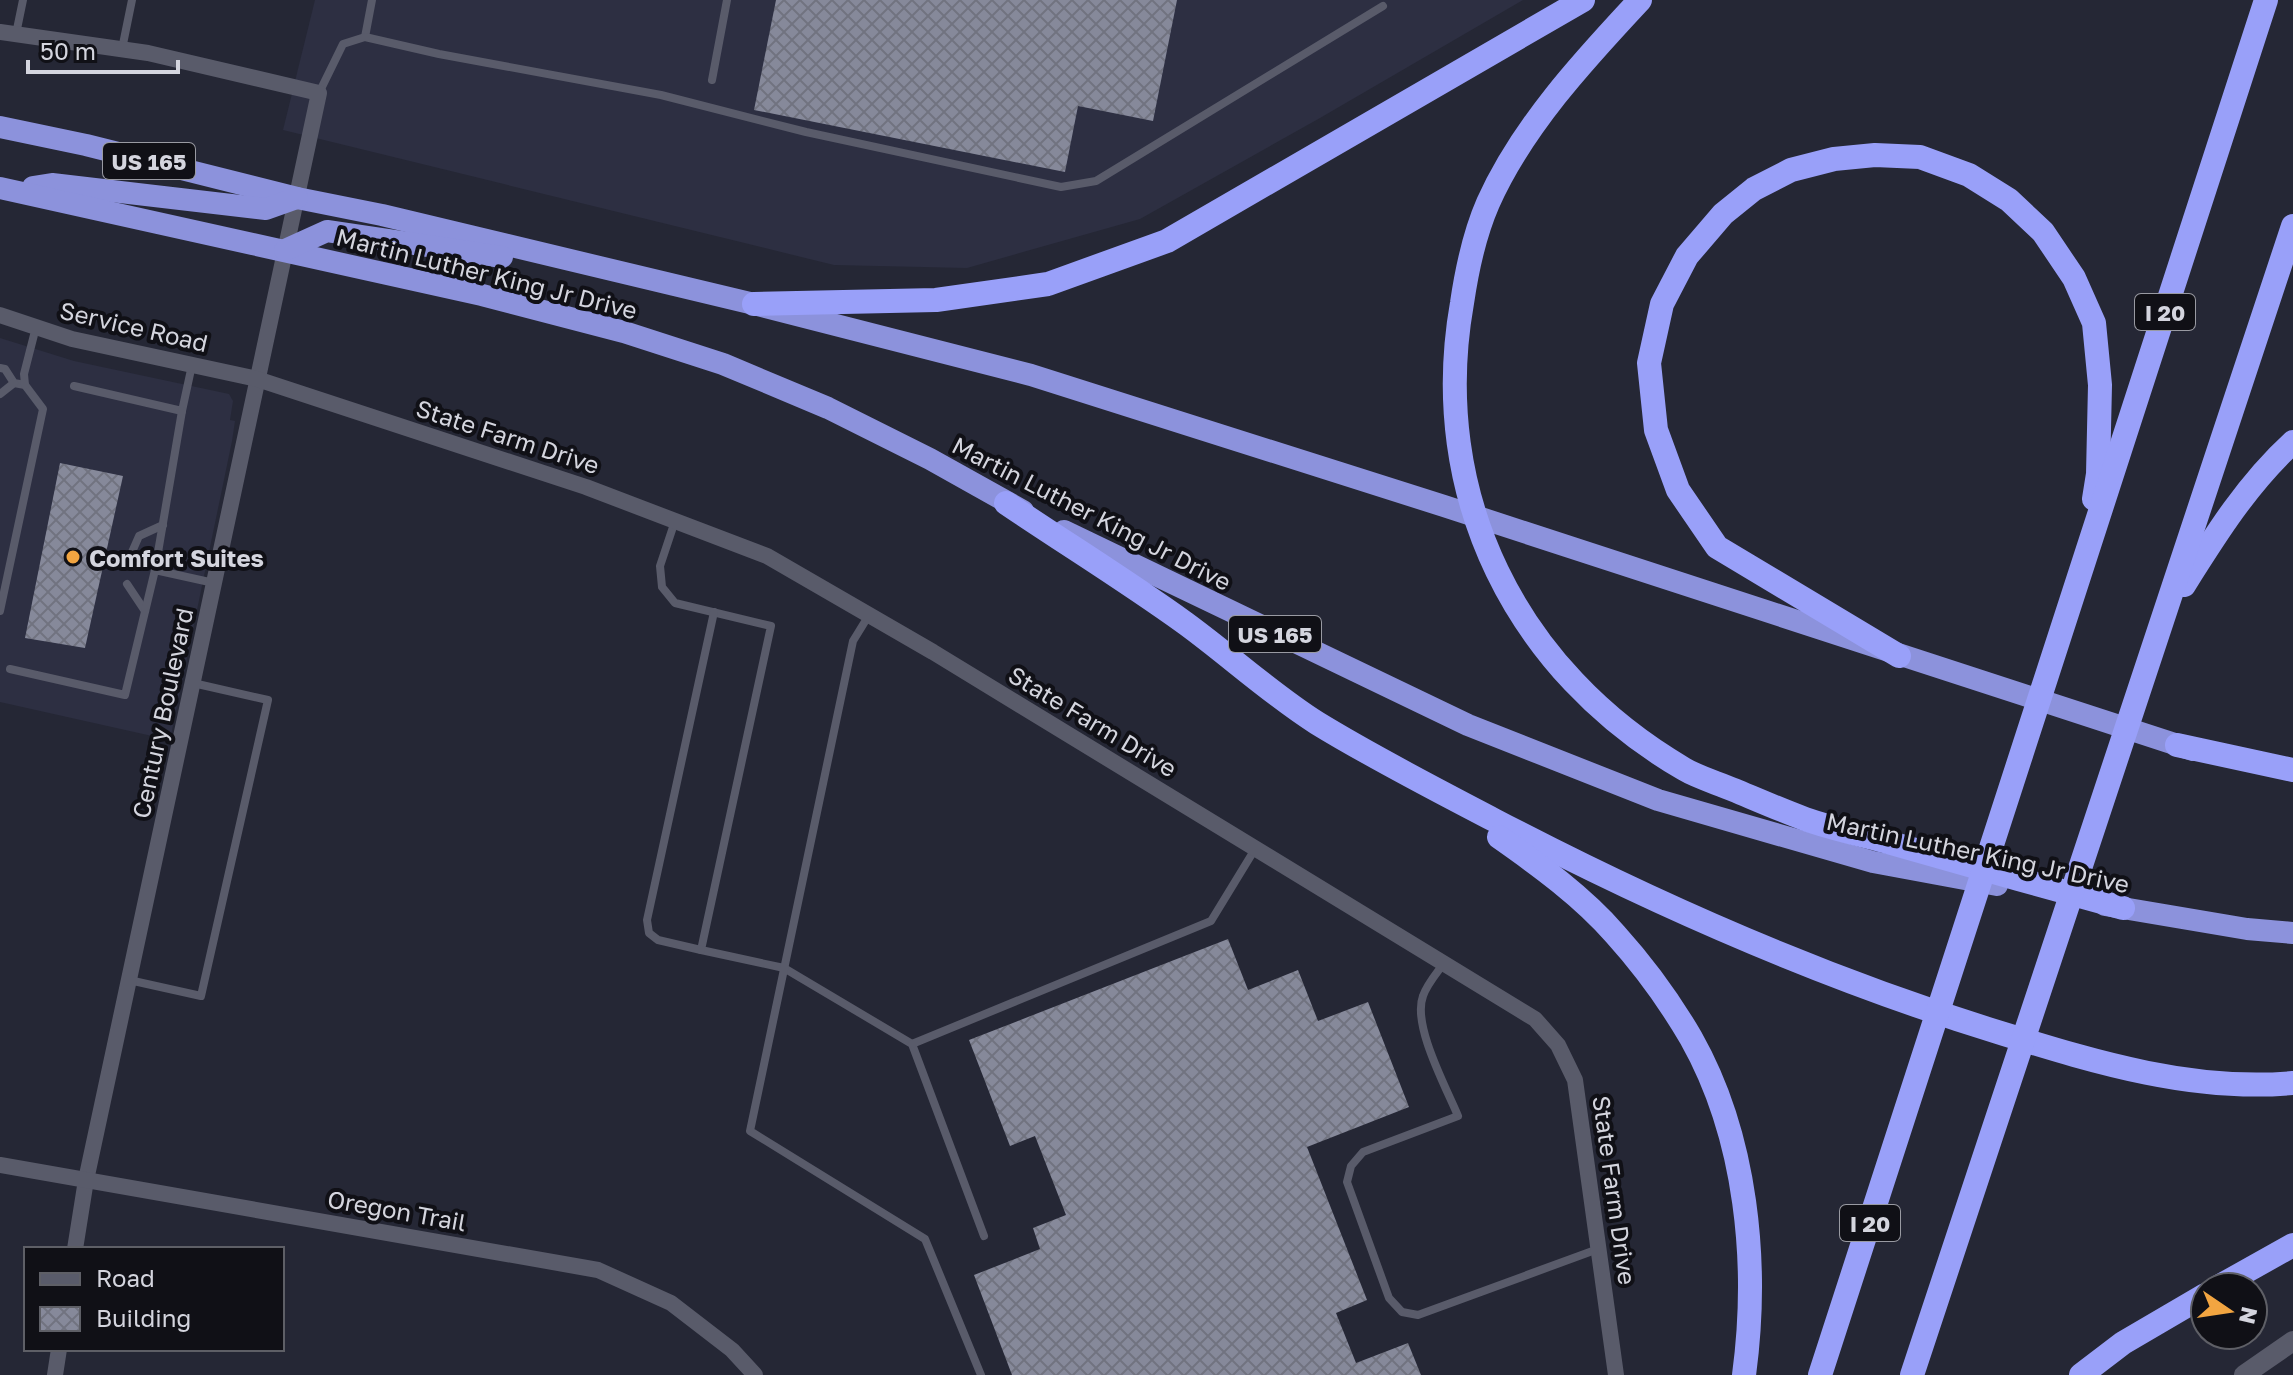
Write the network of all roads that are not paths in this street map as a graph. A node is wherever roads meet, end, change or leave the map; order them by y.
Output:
1 (23, 0) edge
2 (372, 0) edge
3 (727, 0) edge
4 (1583, 0) edge
5 (1640, 0) edge
6 (2266, 0) edge
7 (129, 1) edge
8 (1383, 6) dead end
9 (8, 33) edge
10 (365, 37) junction
11 (121, 50) junction
12 (712, 80) dead end
13 (319, 93) junction
14 (0, 127) edge
15 (4, 189) edge
16 (297, 198) junction
17 (2293, 226) edge
18 (285, 250) junction
19 (577, 262) junction
20 (754, 304) junction
21 (0, 315) edge
22 (36, 327) junction
23 (192, 365) junction
24 (0, 368) edge
25 (257, 379) junction
26 (14, 383) junction
27 (25, 385) junction
28 (74, 386) dead end
29 (0, 394) edge
30 (182, 411) junction
31 (2293, 442) edge
32 (1006, 503) junction
33 (675, 521) junction
34 (163, 525) junction
35 (132, 552) dead end
36 (155, 570) junction
37 (2080, 579) junction
38 (214, 583) junction
39 (127, 584) dead end
40 (0, 611) edge
41 (145, 611) junction
42 (714, 612) junction
43 (869, 615) junction
44 (2163, 618) junction
45 (1899, 656) junction
46 (10, 669) dead end
47 (192, 683) junction
48 (2177, 745) junction
49 (2293, 770) edge
50 (1422, 782) junction
51 (2293, 782) edge
52 (1256, 848) junction
53 (2123, 908) junction
54 (2293, 933) edge
55 (701, 950) junction
56 (1444, 963) junction
57 (784, 968) junction
58 (129, 980) junction
59 (912, 1044) junction
60 (2293, 1083) edge
61 (0, 1165) edge
62 (86, 1180) junction
63 (984, 1236) dead end
64 (2293, 1245) edge
65 (75, 1247) edge
66 (1598, 1248) junction
67 (2247, 1271) edge
68 (2189, 1304) edge
69 (2293, 1341) edge
70 (59, 1351) edge
71 (55, 1375) edge
72 (755, 1375) edge
73 (981, 1375) edge
74 (1616, 1375) edge
75 (1744, 1375) edge
76 (1820, 1375) edge
77 (1912, 1375) edge
78 (2081, 1375) edge
79 (2244, 1375) edge

1 - 9 lane
2 - 10 lane
3 - 12 lane
4 - 20 highway
5 - 53 highway
6 - 37 highway, I 20
7 - 11 lane
8 - 10 lane
9 - 11 street
10 - 13 lane
11 - 13 street
13 - 16 street, Century Boulevard
14 - 16 highway, Martin Luther King Jr Drive / US 165
15 - 16 highway
15 - 18 highway, Martin Luther King Jr Drive / US 165
16 - 18 street, Century Boulevard
16 - 19 highway, Martin Luther King Jr Drive / US 165
17 - 44 highway
18 - 19 highway
18 - 25 street, Century Boulevard
18 - 32 highway, Martin Luther King Jr Drive / US 165
19 - 20 highway, Martin Luther King Jr Drive / US 165
20 - 45 highway, Martin Luther King Jr Drive / US 165
21 - 22 street, Service Road
22 - 23 street, Service Road
22 - 27 lane
23 - 25 street, Service Road
23 - 30 lane
24 - 26 lane
25 - 33 street, State Farm Drive
25 - 38 street, Century Boulevard
26 - 27 lane
26 - 29 lane
27 - 40 lane
28 - 30 lane
30 - 34 lane
31 - 44 highway
32 - 50 highway
32 - 53 highway, Martin Luther King Jr Drive / US 165
33 - 42 lane
33 - 43 street, State Farm Drive
34 - 35 lane
34 - 36 lane
36 - 38 lane
36 - 41 lane
37 - 45 highway
37 - 76 highway, I 20
38 - 47 street, Century Boulevard
39 - 41 lane
41 - 46 lane
42 - 55 lane
42 - 55 lane
43 - 52 street, State Farm Drive
43 - 57 lane
44 - 77 highway
45 - 48 highway, Martin Luther King Jr Drive / US 165
47 - 58 street, Century Boulevard
47 - 58 lane
48 - 49 highway
48 - 51 highway, Martin Luther King Jr Drive / US 165
50 - 60 highway
50 - 75 highway
52 - 56 street, State Farm Drive
52 - 59 lane
53 - 54 highway, Martin Luther King Jr Drive / US 165
55 - 57 lane
56 - 66 street, State Farm Drive
56 - 66 lane
57 - 59 lane
57 - 73 lane
58 - 62 street, Century Boulevard
59 - 63 lane
61 - 62 street, Oregon Trail
62 - 65 street, Century Boulevard
62 - 72 street, Oregon Trail
64 - 67 highway
66 - 74 street, State Farm Drive
68 - 78 highway
69 - 79 street
70 - 71 street

